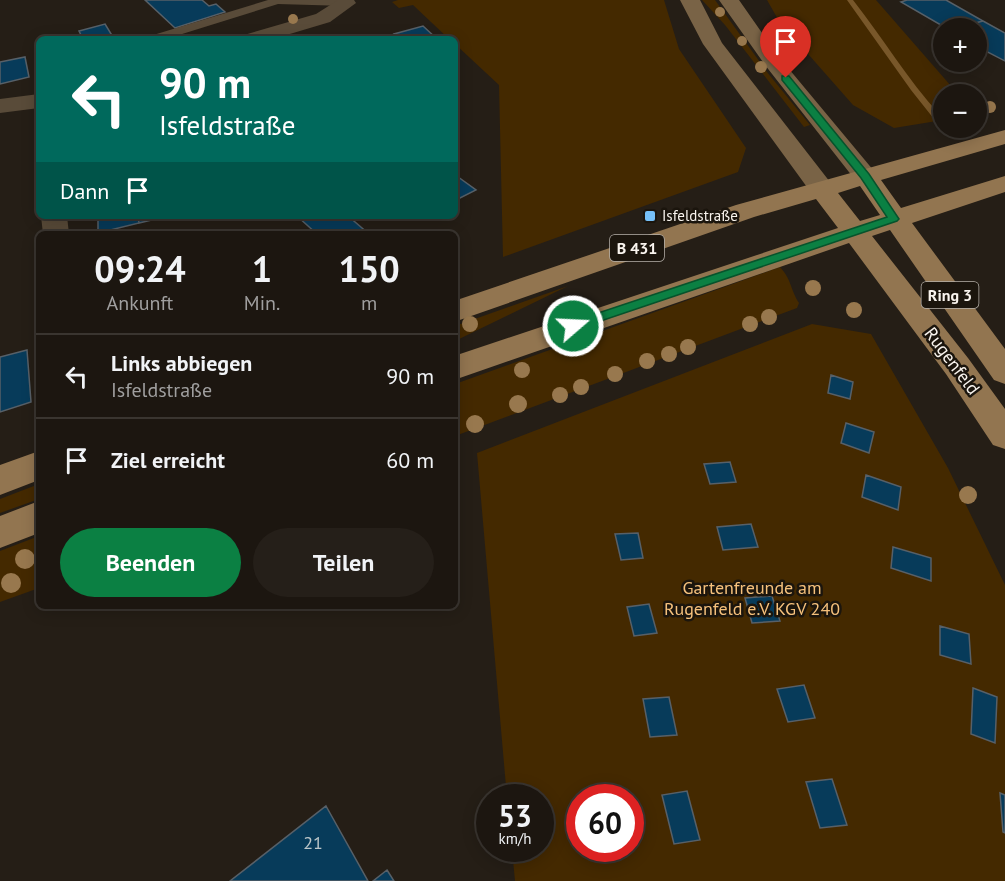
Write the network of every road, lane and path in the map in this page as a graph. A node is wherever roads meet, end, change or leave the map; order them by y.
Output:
1 (690, 0) edge
2 (729, 0) edge
3 (346, 3) joint
4 (164, 36) edge
5 (261, 36) edge
6 (36, 101) edge
7 (0, 106) edge
8 (1005, 137) edge
9 (865, 176) junction
10 (1005, 184) edge
11 (821, 188) junction
12 (893, 219) junction
13 (854, 231) junction
14 (458, 311) edge
15 (458, 367) edge
16 (1005, 372) edge
17 (1005, 435) edge
18 (36, 466) edge
19 (0, 480) edge
20 (36, 519) edge
21 (0, 532) edge

1 - 11 main road, Ring 3
2 - 9 main road, Ring 3
3 - 4 lane
3 - 5 street
6 - 7 street
8 - 9 main road, B 431
9 - 11 main road, B 431
9 - 12 main road, Ring 3
10 - 12 main road
11 - 13 main road, Ring 3
11 - 14 main road, B 431
12 - 13 main road
12 - 16 main road, Rugenfeld / Ring 3
13 - 15 main road
13 - 17 main road, Rugenfeld / Ring 3
18 - 19 main road
20 - 21 main road

